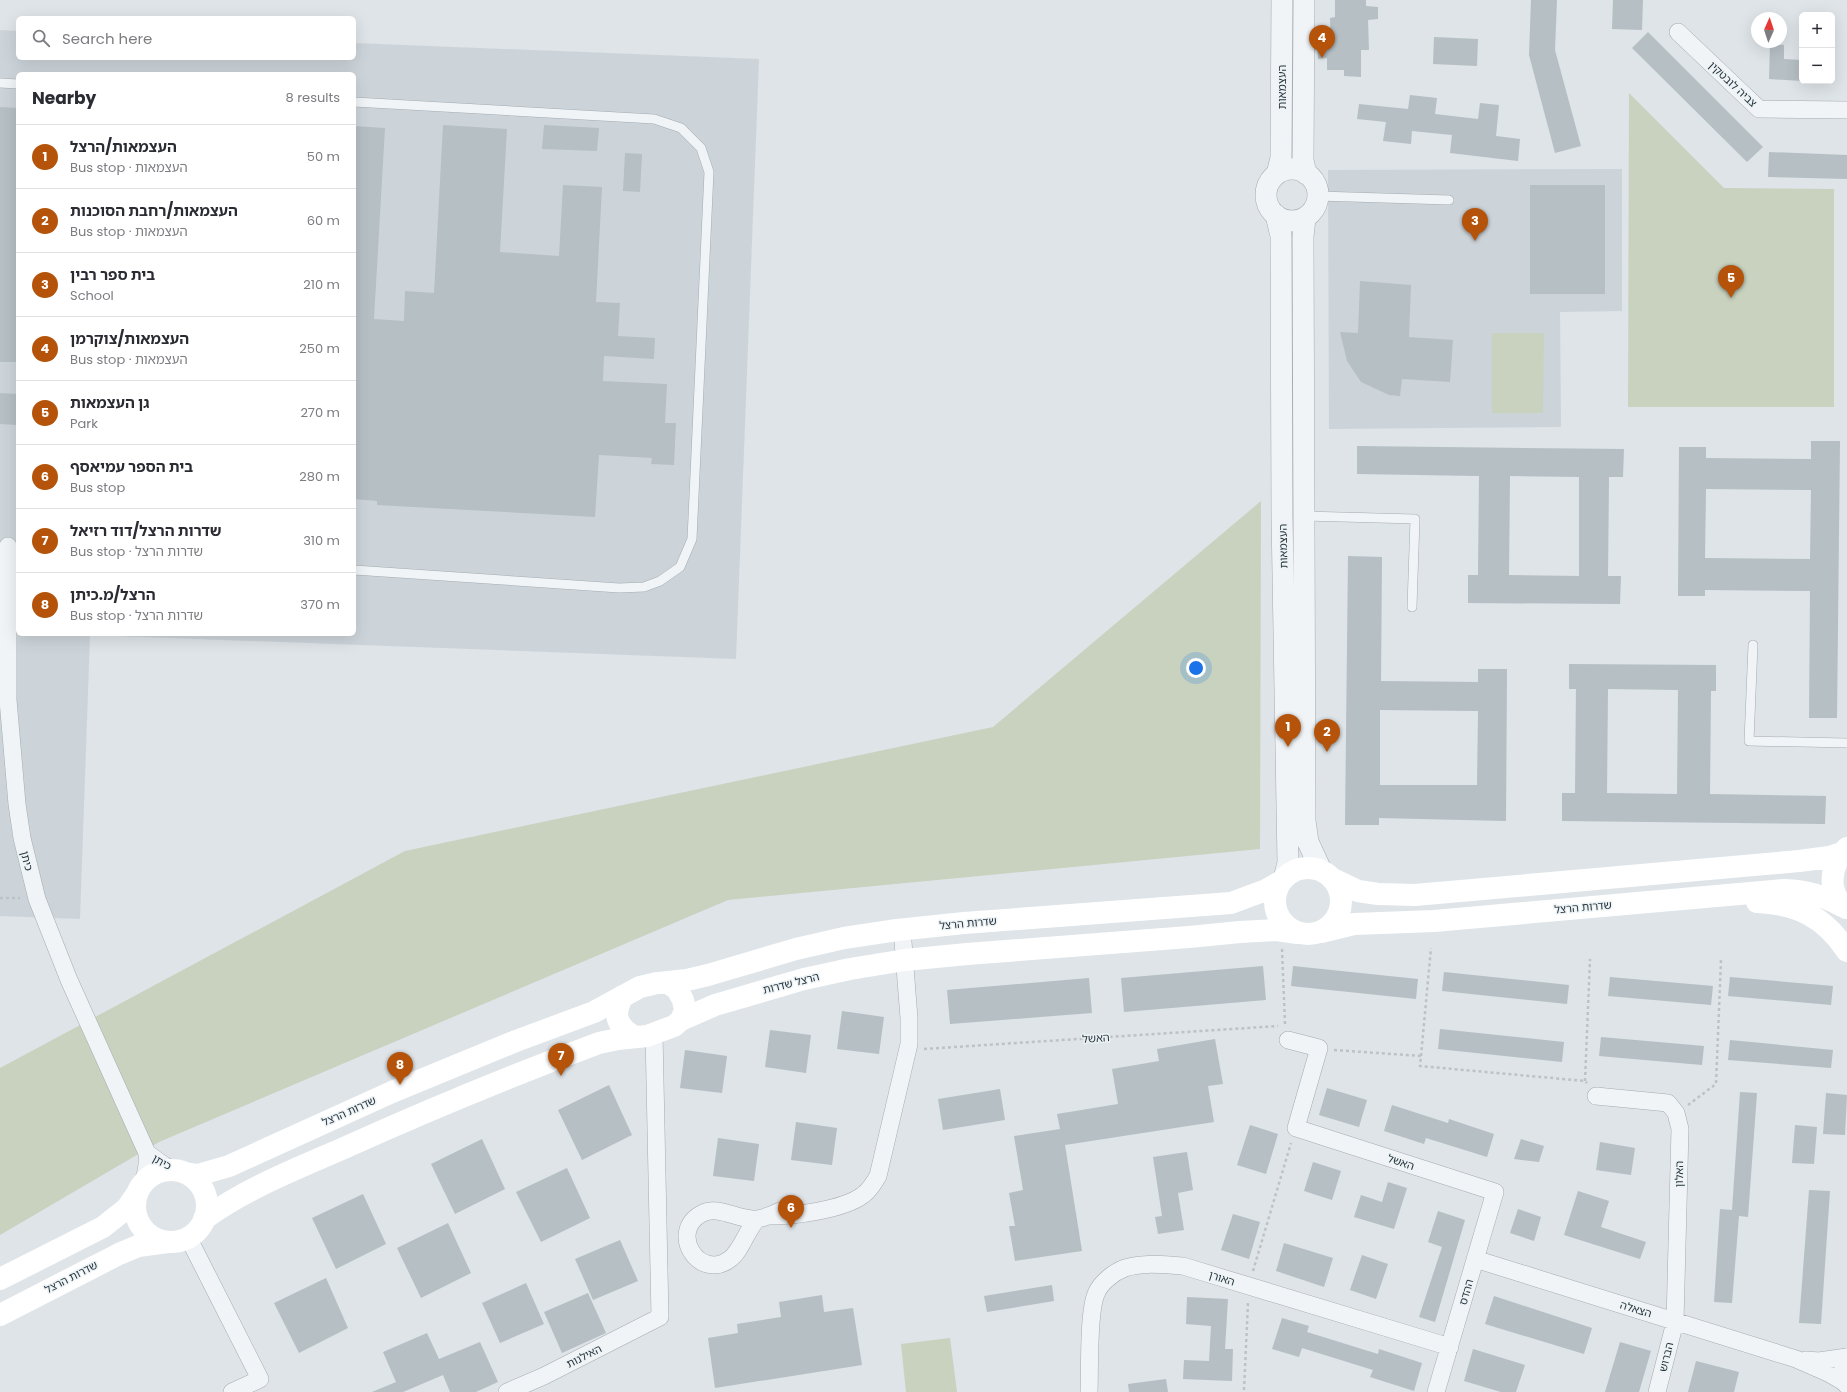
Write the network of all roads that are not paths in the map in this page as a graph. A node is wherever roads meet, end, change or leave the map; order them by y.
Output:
1 (1282, 0) edge
2 (1304, 0) edge
3 (1678, 32) dead end
4 (0, 82) edge
5 (16, 84) edge
6 (356, 102) edge
7 (1847, 110) edge
8 (1277, 174) junction
9 (1306, 174) junction
10 (1318, 196) junction
11 (1449, 200) dead end
12 (1276, 215) junction
13 (1304, 218) junction
14 (1304, 516) junction
15 (9, 546) edge
16 (356, 570) edge
17 (1412, 607) dead end
18 (1753, 645) dead end
19 (1847, 743) edge
20 (1846, 849) edge
21 (1328, 875) junction
22 (1282, 880) junction
23 (1690, 898) junction
24 (1845, 907) edge
25 (902, 929) junction
26 (1289, 932) junction
27 (1321, 932) junction
28 (1847, 951) edge
29 (905, 960) junction
30 (657, 983) junction
31 (623, 996) junction
32 (681, 1020) junction
33 (645, 1035) junction
34 (1288, 1040) dead end
35 (1596, 1096) road end
36 (146, 1153) junction
37 (182, 1172) junction
38 (139, 1188) junction
39 (1495, 1192) joint
40 (763, 1217) dead end
41 (204, 1219) junction
42 (178, 1239) junction
43 (1475, 1259) junction
44 (0, 1279) edge
45 (0, 1314) edge
46 (1675, 1322) junction
47 (1450, 1347) junction
48 (1847, 1358) edge
49 (1796, 1359) junction
50 (1847, 1383) edge
51 (232, 1392) edge
52 (507, 1392) edge
53 (1089, 1392) edge
54 (1436, 1392) edge
55 (1657, 1392) edge

1 - 8 street, העצמאות
2 - 9 street, העצמאות
3 - 7 street, צביה לובטקין
4 - 5 lane
6 - 16 lane
8 - 9 street
8 - 12 street
9 - 10 street
10 - 11 lane
10 - 13 street
12 - 13 street
12 - 22 street, העצמאות
13 - 14 street, העצמאות
14 - 17 lane
14 - 21 street, העצמאות
15 - 36 street, כיתן
18 - 19 lane
20 - 21 main road
20 - 24 main road
21 - 22 main road
21 - 27 main road
22 - 25 main road, שדרות הרצל
22 - 26 main road
23 - 24 main road, שדרות הרצל
23 - 27 main road, שדרות הרצל
23 - 28 main road
25 - 29 street
25 - 30 main road, שדרות הרצל
26 - 27 main road
26 - 29 main road
29 - 32 main road, הרצל שדרות
29 - 40 street
30 - 31 main road
30 - 32 main road
31 - 33 main road
31 - 37 main road, שדרות הרצל
32 - 33 main road
33 - 41 main road
33 - 52 street, האילנות
34 - 39 street, האשל
35 - 46 street, האלון
36 - 37 street, כיתן
36 - 38 street, כיתן
37 - 38 main road
37 - 41 main road
38 - 42 main road
38 - 44 main road
39 - 43 street, ההדס
41 - 42 main road
42 - 45 main road, שדרות הרצל
42 - 51 street
43 - 46 street, הצאלה
43 - 47 street, ההדס
46 - 49 street, הצאלה
46 - 55 street, הברוש
47 - 53 street, האורן
47 - 54 street, ההדס
48 - 49 street, הצאלה
48 - 50 street
49 - 50 street, הצאלה

